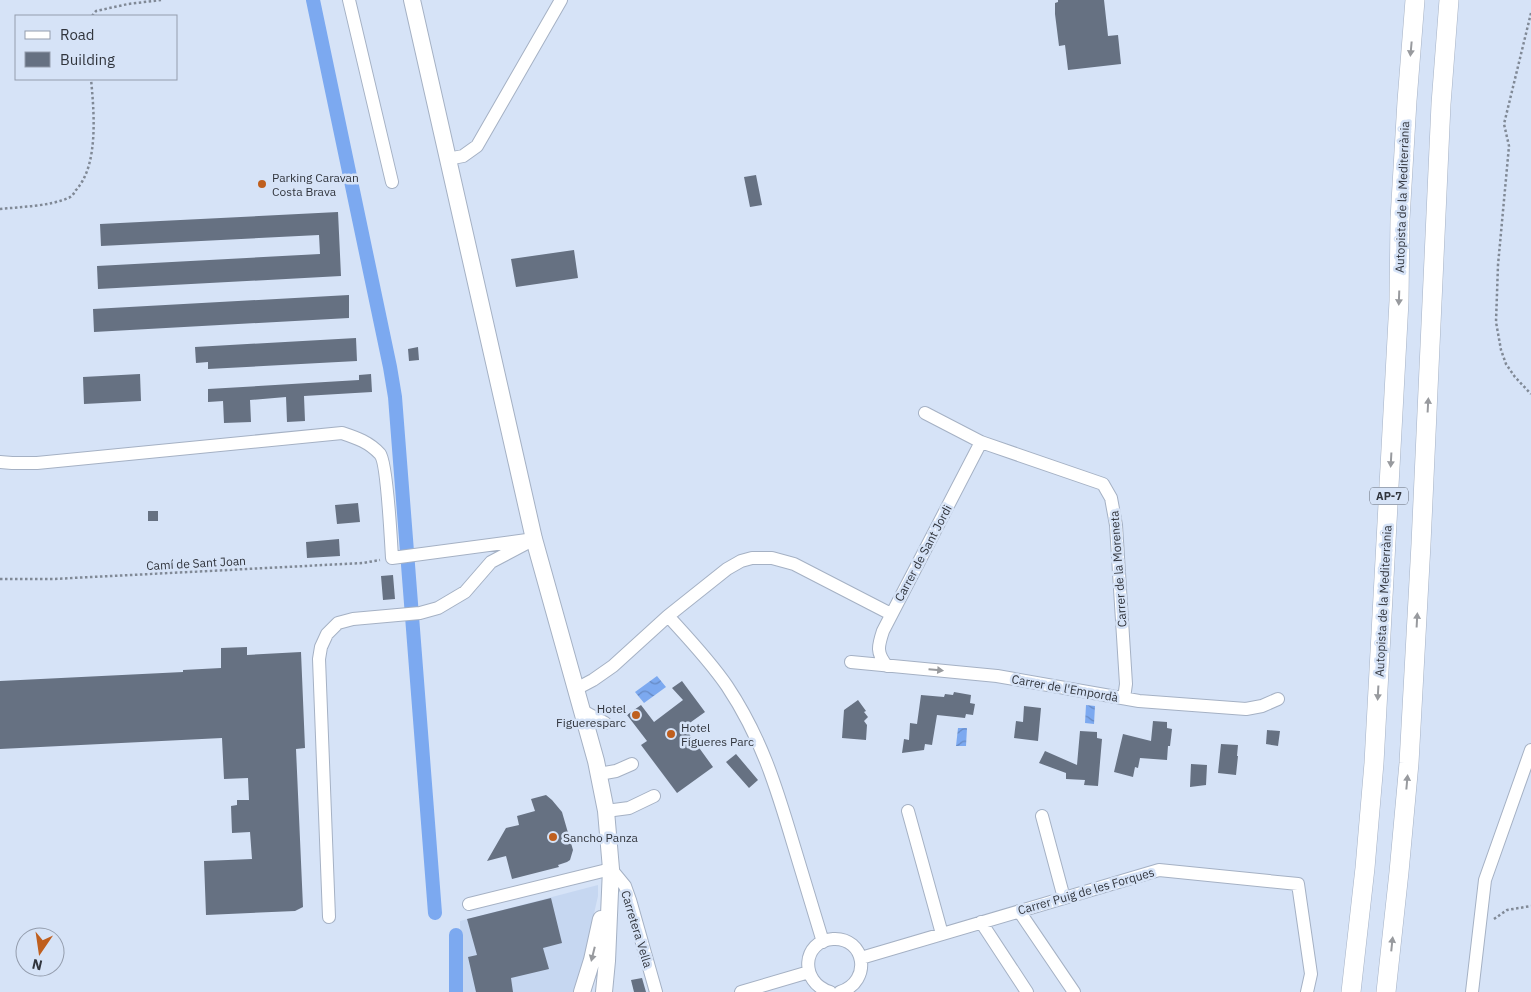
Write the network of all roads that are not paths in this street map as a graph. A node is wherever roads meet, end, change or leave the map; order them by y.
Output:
1 (349, 0) edge
2 (412, 0) edge
3 (561, 0) edge
4 (1415, 0) edge
5 (1449, 0) edge
6 (448, 159) junction
7 (392, 182) dead end
8 (925, 413) dead end
9 (981, 442) junction
10 (0, 462) edge
11 (534, 539) junction
12 (891, 614) junction
13 (668, 616) junction
14 (851, 662) dead end
15 (887, 666) junction
16 (576, 689) junction
17 (1124, 698) junction
18 (1278, 700) dead end
19 (581, 710) junction
20 (606, 723) dead end
21 (1531, 750) edge
22 (632, 764) dead end
23 (598, 774) junction
24 (654, 796) dead end
25 (606, 811) junction
26 (908, 811) dead end
27 (1042, 816) dead end
28 (611, 869) junction
29 (609, 890) junction
30 (1064, 898) junction
31 (469, 904) dead end
32 (1019, 911) junction
33 (329, 917) dead end
34 (981, 922) junction
35 (942, 934) junction
36 (823, 942) junction
37 (861, 958) junction
38 (809, 972) junction
39 (582, 992) edge
40 (604, 992) edge
41 (656, 992) edge
42 (741, 992) edge
43 (830, 992) edge
44 (840, 992) edge
45 (1027, 992) edge
46 (1074, 992) edge
47 (1307, 992) edge
48 (1351, 992) edge
49 (1386, 992) edge
50 (1472, 992) edge

1 - 7 street
2 - 6 main road
3 - 6 street
4 -> 48 highway, Autopista de la Mediterrània / AP-7
49 -> 5 highway, AP-7
6 - 11 main road
8 - 9 street, Carrer de la Moreneta
9 - 12 street, Carrer de Sant Jordi
9 - 17 street, Carrer de la Moreneta
10 - 11 street
11 - 16 main road
11 - 33 street
12 - 13 street
12 - 15 street, Carrer de Sant Jordi
13 - 16 street
13 - 36 street
14 - 15 street, Carrer de l'Empordà
15 -> 17 street, Carrer de l'Empordà
16 - 19 main road
17 - 18 street, Carrer de l'Empordà
19 - 20 street
19 - 23 main road
21 - 50 street
22 - 23 street
23 - 25 main road
24 - 25 street
25 - 28 main road
26 - 35 street
27 - 30 street
28 - 29 main road
28 - 31 street
28 - 41 street, Carretera Vella
29 -> 39 main road
29 - 40 main road
30 - 32 street, Carrer Puig de les Forques
30 - 47 street, Carrer Puig de les Forques
32 - 34 street, Carrer Puig de les Forques
32 - 46 street
34 - 35 street, Carrer Puig de les Forques
34 - 45 street
35 - 37 street, Carrer Puig de les Forques
36 - 37 street
36 - 38 street
37 - 44 street
38 - 42 street
38 - 43 street

